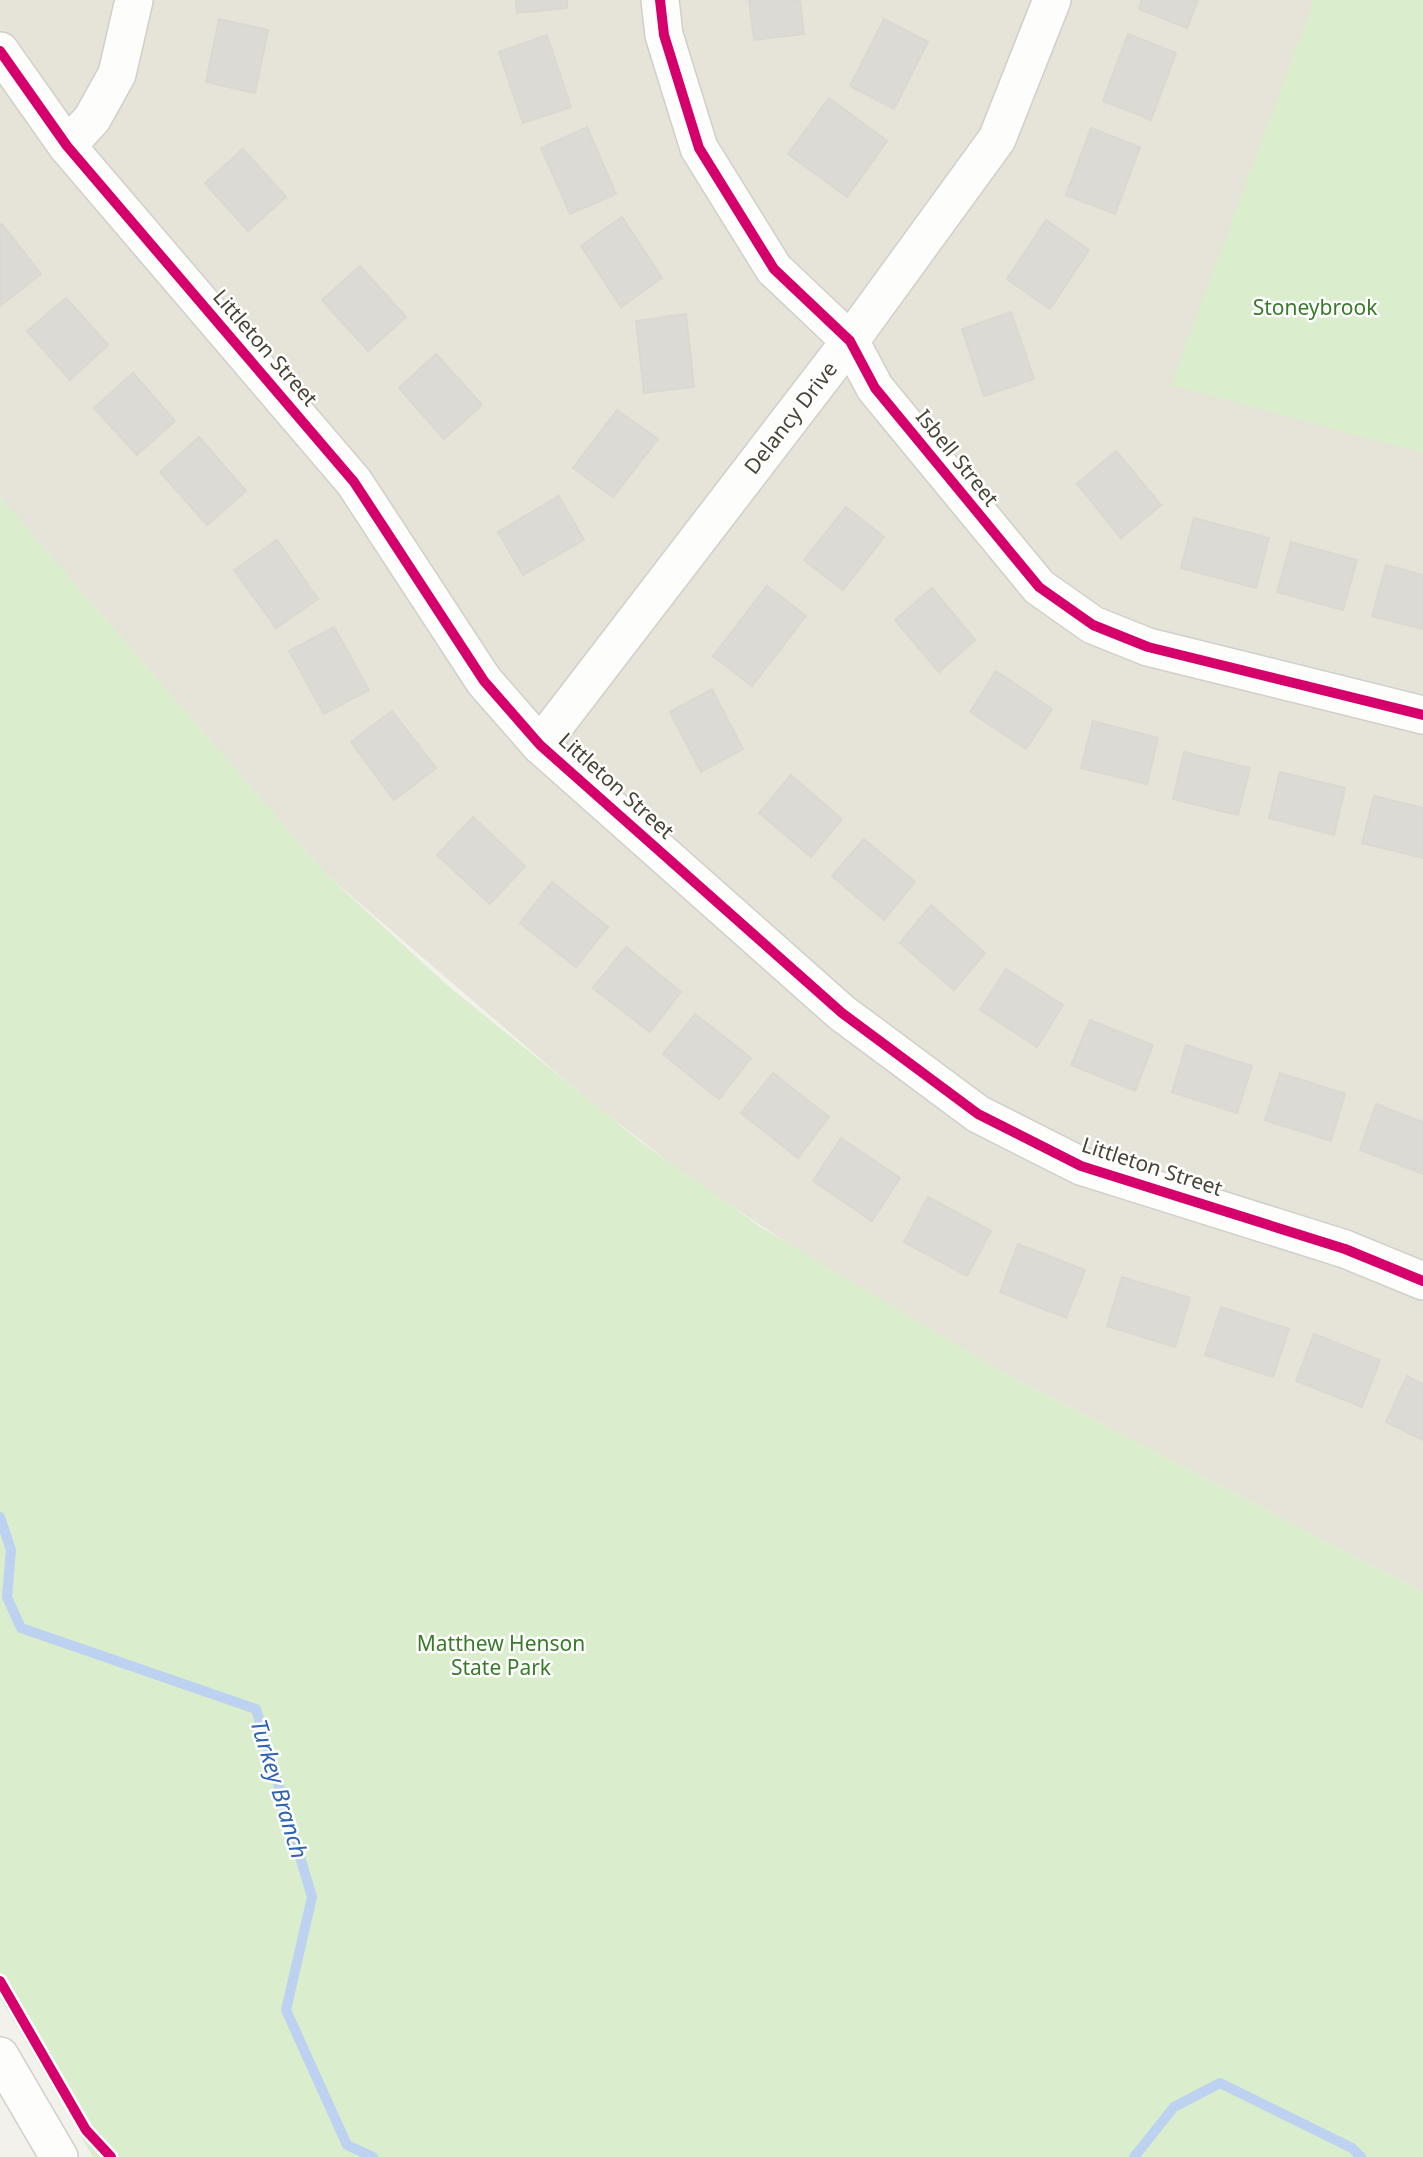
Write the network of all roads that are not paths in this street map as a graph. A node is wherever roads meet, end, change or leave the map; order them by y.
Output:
1 (134, 0) edge
2 (660, 0) edge
3 (1052, 0) edge
4 (0, 51) edge
5 (67, 146) junction
6 (850, 341) junction
7 (1423, 715) edge
8 (540, 745) junction
9 (1423, 1282) edge
10 (0, 2056) edge
11 (59, 2157) edge

1 - 5 street
2 - 6 street, Isbell Street
3 - 6 street, Delancy Drive
4 - 5 street, Littleton Street
5 - 8 street, Littleton Street
6 - 7 street, Isbell Street
6 - 8 street, Delancy Drive
8 - 9 street, Littleton Street
10 - 11 street

